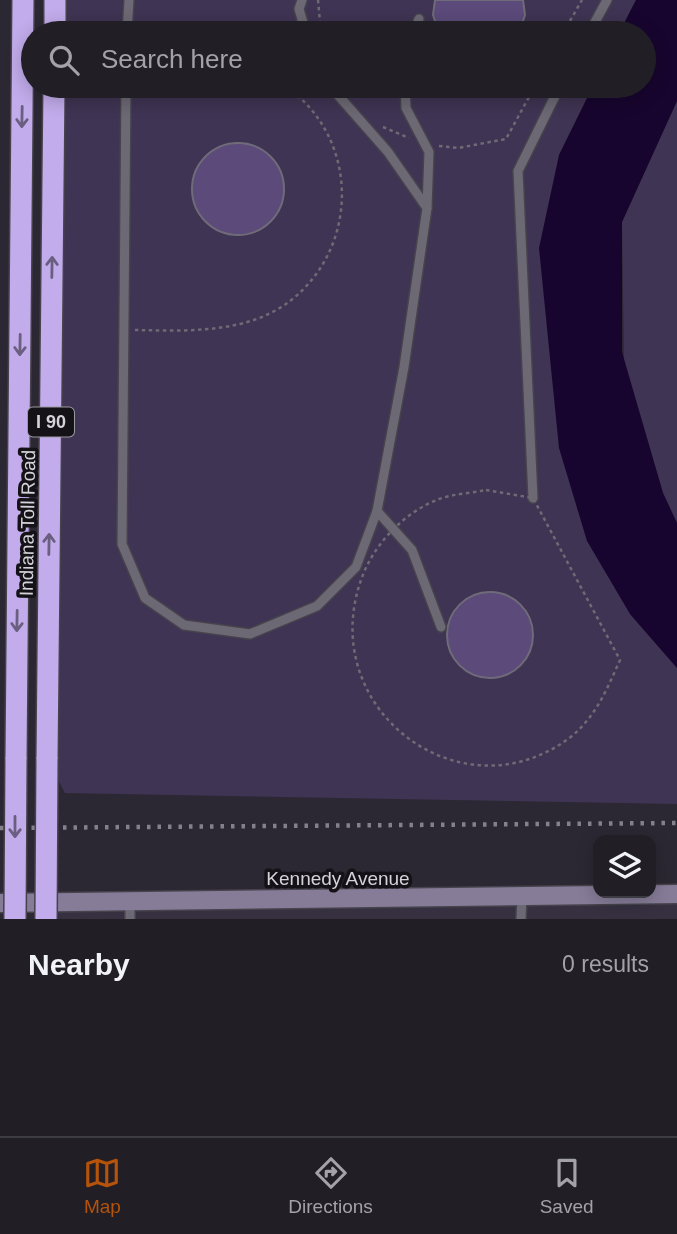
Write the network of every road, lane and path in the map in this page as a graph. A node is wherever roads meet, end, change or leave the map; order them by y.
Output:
1 (23, 0) edge
2 (55, 0) edge
3 (129, 0) edge
4 (302, 0) edge
5 (318, 0) edge
6 (582, 0) edge
7 (607, 0) edge
8 (23, 21) edge
9 (55, 21) edge
10 (128, 21) edge
11 (302, 21) edge
12 (320, 21) edge
13 (570, 21) edge
14 (596, 21) edge
15 (22, 98) edge
16 (54, 98) edge
17 (126, 98) edge
18 (303, 98) edge
19 (341, 98) edge
20 (406, 98) edge
21 (528, 98) edge
22 (554, 98) edge
23 (379, 125) dead end
24 (425, 145) junction
25 (427, 208) junction
26 (123, 329) junction
27 (533, 498) junction
28 (377, 511) junction
29 (394, 529) junction
30 (441, 627) dead end
31 (677, 894) edge
32 (522, 897) junction
33 (130, 900) junction
34 (0, 903) edge
35 (15, 919) edge
36 (46, 919) edge
37 (130, 919) edge
38 (521, 919) edge

1 -> 8 highway, Indiana Toll Road / I 90, bridge
2 - 9 highway
3 - 10 lane
4 - 11 lane
5 - 12 path
6 - 13 path
7 - 14 lane
15 -> 35 highway, Indiana Toll Road / I 90, bridge
36 -> 16 highway, Indiana Toll Road / I 90, bridge
17 - 26 lane
18 - 26 path
19 - 25 lane
20 - 24 lane
21 - 24 path
22 - 27 lane
23 - 24 path
24 - 25 lane
25 - 28 lane
26 - 28 lane
27 - 29 path
27 - 29 path
28 - 29 lane
29 - 30 lane
31 - 32 main road, Kennedy Avenue
32 - 33 main road, Kennedy Avenue
32 - 38 lane
33 - 34 main road, Kennedy Avenue
33 - 37 lane

